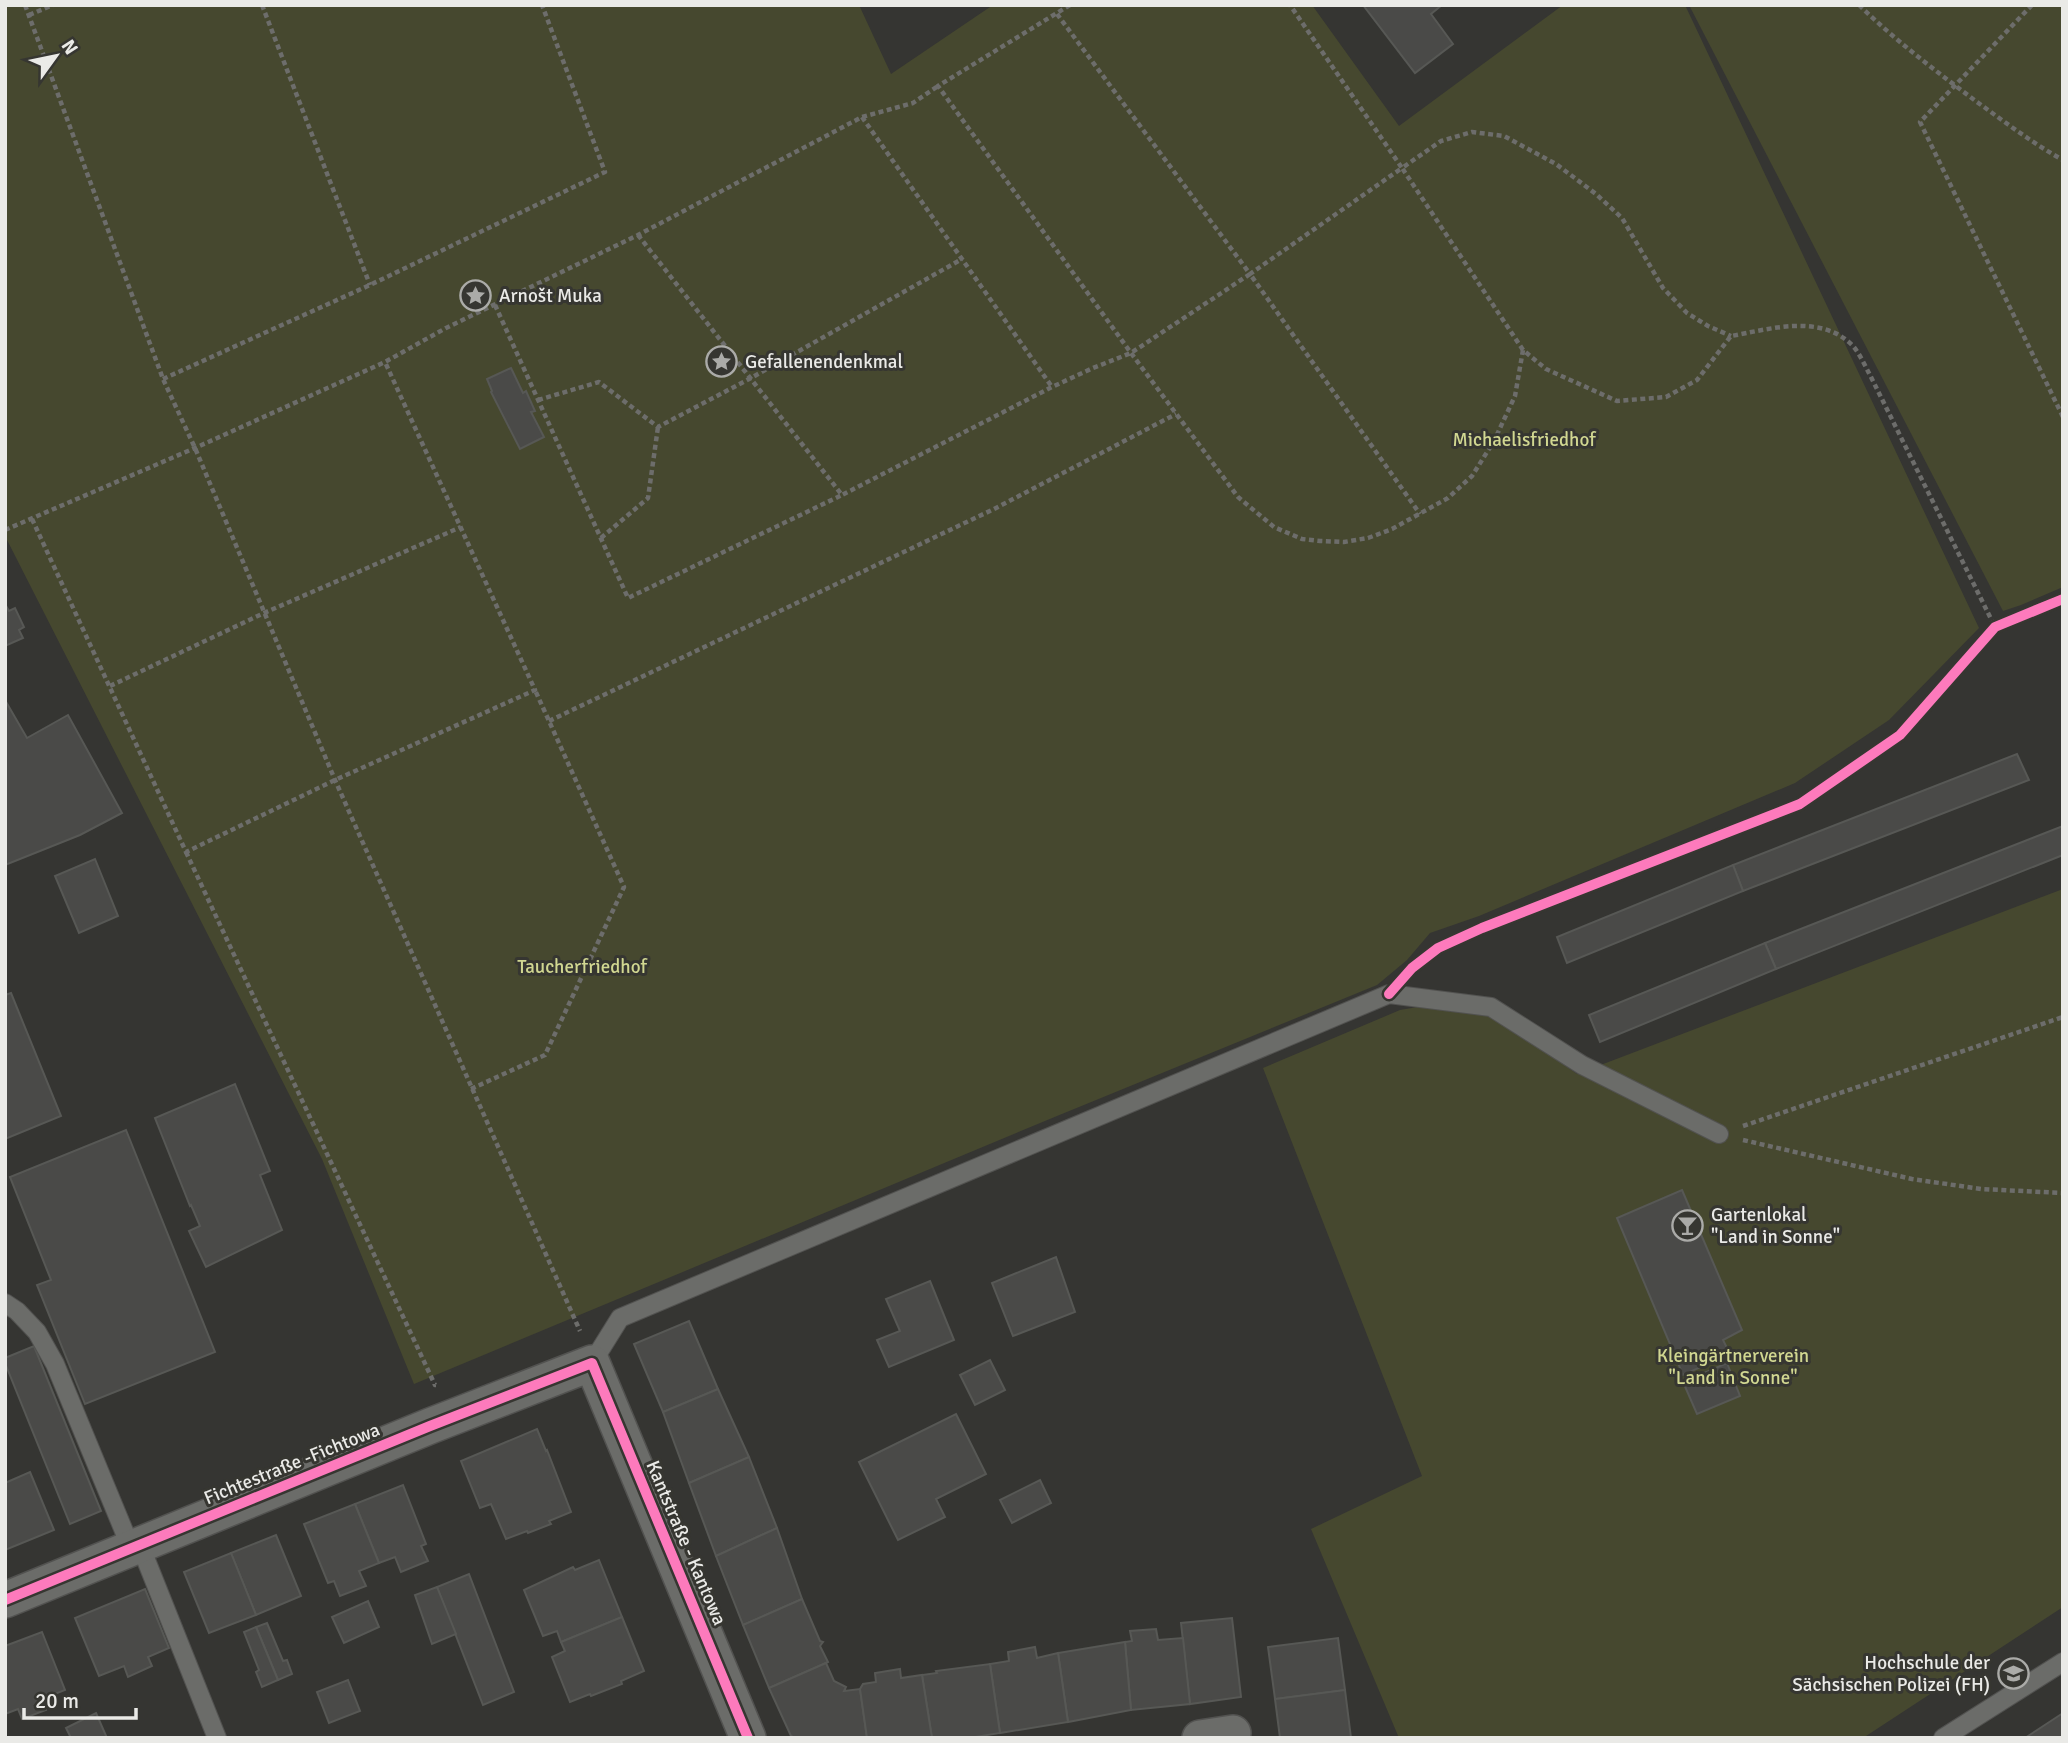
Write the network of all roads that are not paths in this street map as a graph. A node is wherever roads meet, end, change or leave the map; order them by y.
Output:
1 (1719, 1134) road end
2 (5, 1303) edge
3 (592, 1363) junction
4 (135, 1547) junction
5 (5, 1600) edge
6 (2063, 1662) edge
7 (217, 1738) edge
8 (747, 1738) edge
9 (1943, 1738) edge

1 - 3 lane
2 - 4 lane
3 - 4 street, Fichtestraße -Fichtowa
3 - 8 street, Kantstraße - Kantowa
4 - 5 street, Fichtestraße -Fichtowa
4 - 7 lane
6 - 9 lane

